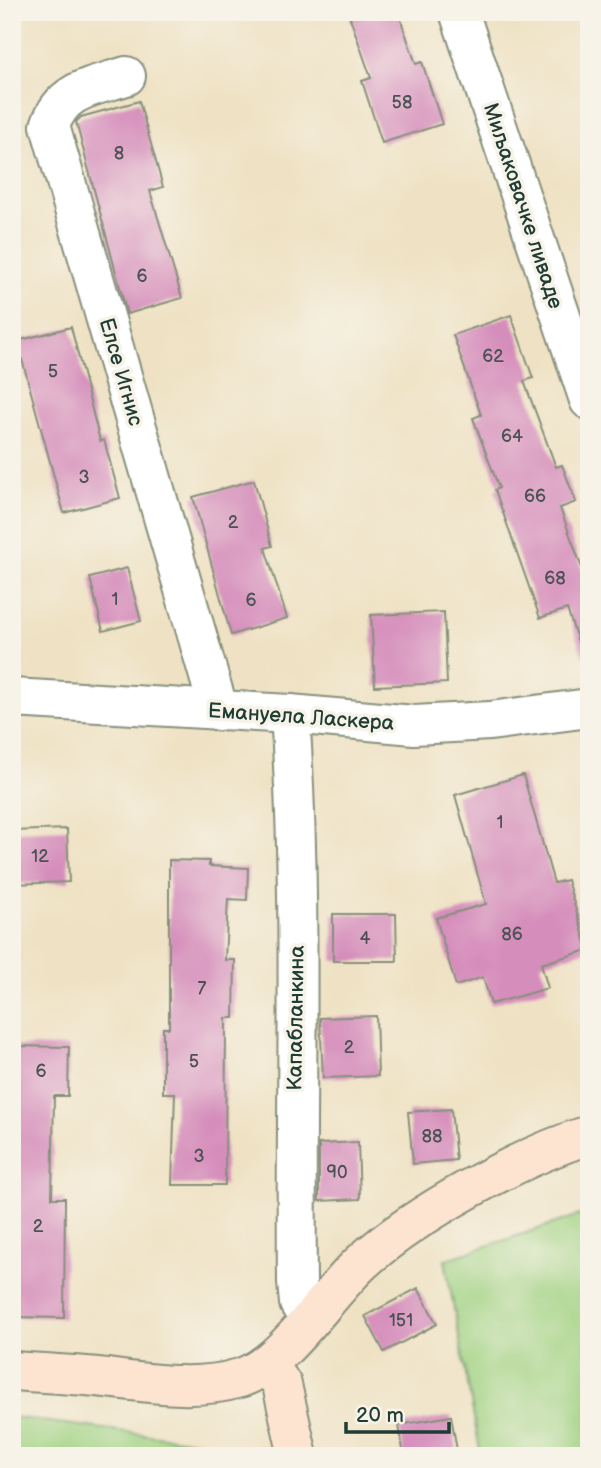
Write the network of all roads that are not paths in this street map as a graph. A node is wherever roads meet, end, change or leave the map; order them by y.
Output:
1 (459, 12) edge
2 (126, 76) dead end
3 (589, 400) edge
4 (12, 698) edge
5 (589, 708) edge
6 (219, 711) junction
7 (290, 714) junction
8 (589, 1135) edge
9 (309, 1319) junction
10 (268, 1363) junction
11 (12, 1371) edge
12 (298, 1456) edge

1 - 3 street, Миљаковачке ливаде
2 - 6 street, Елсе Игнис
4 - 6 street, Емануела Ласкера
5 - 7 street, Емануела Ласкера
6 - 7 street, Емануела Ласкера
7 - 9 street, Капабланкина
8 - 9 street
9 - 10 street
10 - 11 street
10 - 12 street

